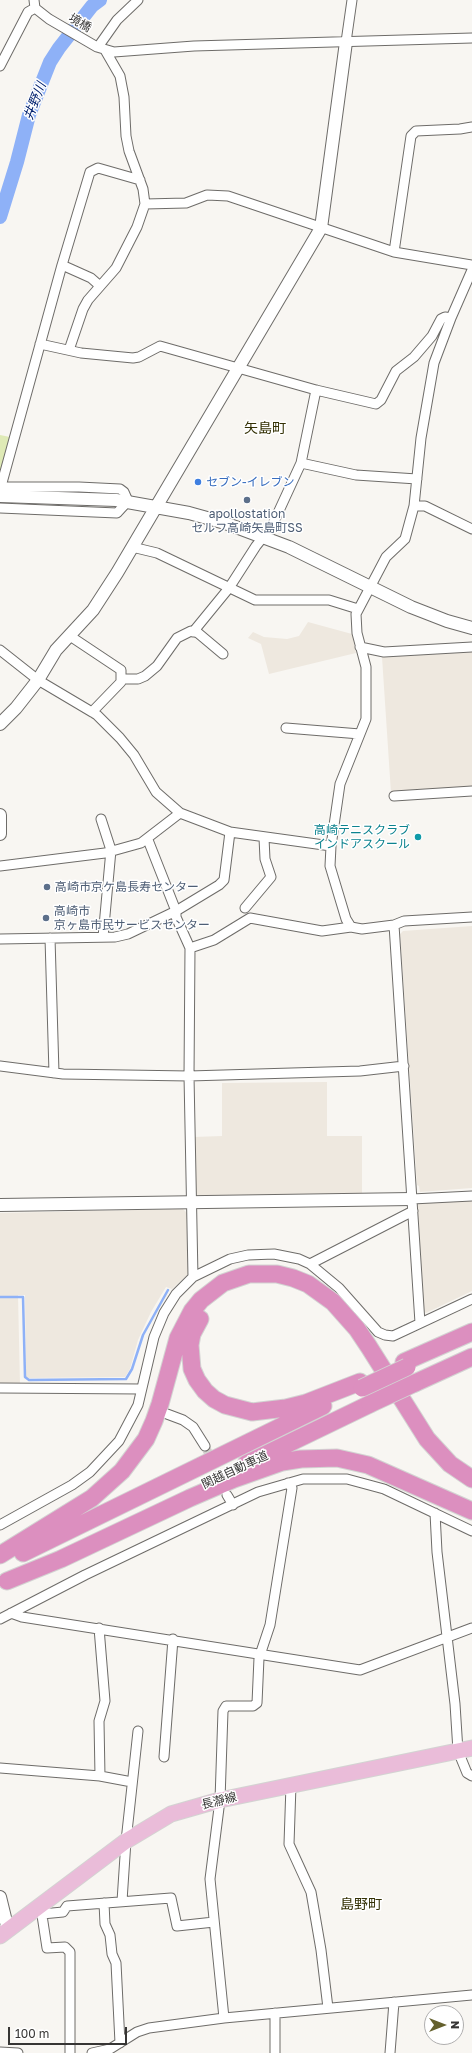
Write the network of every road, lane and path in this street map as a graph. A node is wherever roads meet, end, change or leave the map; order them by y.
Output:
1 (138, 0) edge
2 (352, 0) edge
3 (34, 4) edge
4 (472, 38) edge
5 (346, 42) junction
6 (100, 48) junction
7 (0, 66) edge
8 (472, 127) edge
9 (140, 180) junction
10 (145, 204) junction
11 (321, 228) junction
12 (394, 252) junction
13 (62, 265) junction
14 (472, 265) edge
15 (472, 270) edge
16 (100, 286) junction
17 (450, 318) junction
18 (40, 344) junction
19 (69, 350) junction
20 (239, 367) junction
21 (316, 390) junction
22 (301, 462) junction
23 (417, 480) junction
24 (0, 490) edge
25 (128, 502) junction
26 (156, 506) junction
27 (414, 506) junction
28 (0, 508) edge
29 (472, 529) edge
30 (264, 538) junction
31 (132, 547) junction
32 (370, 587) junction
33 (229, 588) junction
34 (358, 609) junction
35 (472, 628) edge
36 (193, 632) junction
37 (70, 636) junction
38 (360, 647) junction
39 (472, 647) edge
40 (0, 650) edge
41 (223, 654) dead end
42 (121, 679) junction
43 (38, 680) junction
44 (92, 712) junction
45 (0, 724) edge
46 (286, 728) dead end
47 (360, 734) junction
48 (472, 791) edge
49 (394, 796) dead end
50 (180, 813) junction
51 (0, 815) edge
52 (101, 819) dead end
53 (230, 832) junction
54 (0, 834) edge
55 (264, 838) junction
56 (148, 840) junction
57 (331, 846) junction
58 (112, 850) junction
59 (0, 866) edge
60 (245, 908) dead end
61 (176, 911) junction
62 (472, 917) edge
63 (394, 925) junction
64 (351, 927) junction
65 (103, 936) junction
66 (50, 938) junction
67 (0, 939) edge
68 (190, 948) junction
69 (0, 1066) edge
70 (404, 1066) junction
71 (54, 1074) junction
72 (189, 1076) junction
73 (472, 1196) edge
74 (191, 1202) junction
75 (0, 1205) edge
76 (413, 1205) junction
77 (310, 1264) junction
78 (193, 1277) junction
79 (472, 1298) edge
80 (420, 1323) junction
81 (472, 1332) edge
82 (472, 1337) edge
83 (472, 1357) edge
84 (405, 1365) junction
85 (361, 1385) junction
86 (0, 1388) edge
87 (141, 1389) junction
88 (138, 1405) junction
89 (150, 1408) dead end
90 (167, 1414) dead end
91 (205, 1446) tunnel mouth
92 (472, 1479) edge
93 (288, 1483) junction
94 (472, 1489) edge
95 (228, 1495) tunnel mouth
96 (233, 1505) junction
97 (472, 1511) edge
98 (435, 1513) junction
99 (0, 1525) edge
100 (472, 1531) edge
101 (0, 1555) edge
102 (0, 1564) edge
103 (3, 1583) edge
104 (11, 1613) junction
105 (0, 1619) edge
106 (99, 1628) junction
107 (472, 1628) edge
108 (448, 1638) junction
109 (173, 1639) junction
110 (261, 1653) junction
111 (138, 1731) dead end
112 (465, 1749) edge
113 (164, 1757) dead end
114 (0, 1768) edge
115 (100, 1776) junction
116 (472, 1776) edge
117 (132, 1782) junction
118 (291, 1785) junction
119 (220, 1800) junction
120 (126, 1841) junction
121 (0, 1897) edge
122 (122, 1901) junction
123 (104, 1903) junction
124 (41, 1910) junction
125 (214, 1922) junction
126 (4, 1933) edge
127 (472, 1995) edge
128 (394, 2002) junction
129 (328, 2008) junction
130 (275, 2013) junction
131 (224, 2018) junction
132 (120, 2043) junction
133 (0, 2052) edge
134 (18, 2053) edge
135 (70, 2053) edge
136 (92, 2053) edge
137 (275, 2053) edge
138 (390, 2053) edge

1 - 6 street
2 - 5 street
3 - 6 street, 境橋
3 - 7 street
4 - 5 street
5 - 6 street
5 - 11 street
6 - 9 street
8 - 12 street
9 - 10 street
9 - 13 street
10 - 11 street
10 - 16 street
11 - 12 street
11 - 20 street
12 - 14 street
13 - 16 street
13 - 18 street
15 - 17 street
16 - 19 street
17 - 21 street
17 - 23 street
18 - 19 street
18 - 24 street
19 - 20 street
20 - 21 street
20 - 26 street
21 - 22 street
22 - 23 street
22 - 30 street
23 - 27 street
24 - 25 street
25 - 26 street
25 - 28 street
26 - 30 street
26 - 31 street
27 - 29 street
27 - 32 street
30 - 32 street
30 - 33 street
31 - 33 street
31 - 37 street
32 - 34 street
32 - 35 street
33 - 34 street
33 - 36 street
34 - 38 street
36 - 41 street
36 - 42 street
37 - 42 street
37 - 43 street
38 - 39 street
38 - 47 street
40 - 43 street
42 - 44 street
43 - 44 street
43 - 45 street
44 - 50 street
46 - 47 street
47 - 57 street
48 - 49 street
50 - 53 street
50 - 56 street
51 - 54 street
52 - 58 street
53 - 55 street
53 - 61 street
55 - 57 street
55 - 60 street
56 - 58 street
56 - 61 street
57 - 64 street
58 - 59 street
58 - 65 street
61 - 65 street
61 - 68 street
62 - 63 street
63 - 64 street
63 - 70 street
64 - 68 street
65 - 66 street
66 - 67 street
66 - 71 street
68 - 72 street
69 - 71 street
70 - 72 street
70 - 76 street
71 - 72 street
72 - 74 street
73 - 76 street
74 - 75 street
74 - 76 street
74 - 78 street
76 - 77 street
76 - 80 street
77 - 78 street
77 - 80 street
78 - 87 street
79 - 80 street
81 - 84 highway
82 - 84 highway, 関越自動車道
83 - 103 highway, 関越自動車道, bridge
84 - 85 highway, 関越自動車道, bridge
85 - 94 highway
85 - 102 highway, 関越自動車道
86 - 87 street
87 - 88 street
88 - 89 street
88 - 99 street
90 - 91 street
92 - 101 highway
93 - 96 street
93 - 98 street
93 - 110 street
95 - 96 street
96 - 104 street
97 - 103 highway
98 - 100 street
98 - 108 street
104 - 105 street
104 - 106 street
106 - 109 street
106 - 115 street
107 - 108 street
108 - 110 street
108 - 112 street
109 - 110 street
109 - 113 street
110 - 119 street
111 - 117 street
112 - 116 street
112 - 118 main road, 長瀞線
114 - 115 street
115 - 117 street
117 - 120 street
118 - 119 main road, 長瀞線
118 - 129 street
119 - 120 main road, 長瀞線
119 - 125 street
120 - 122 street
120 - 124 main road, 長瀞線
121 - 126 street
122 - 123 street
122 - 125 street
123 - 124 street
123 - 132 street
124 - 126 main road, 長瀞線
124 - 135 street
125 - 131 street
127 - 128 street
128 - 129 street
128 - 138 street
129 - 130 street
130 - 131 street
130 - 137 street
131 - 132 street
132 - 136 street
133 - 134 street

